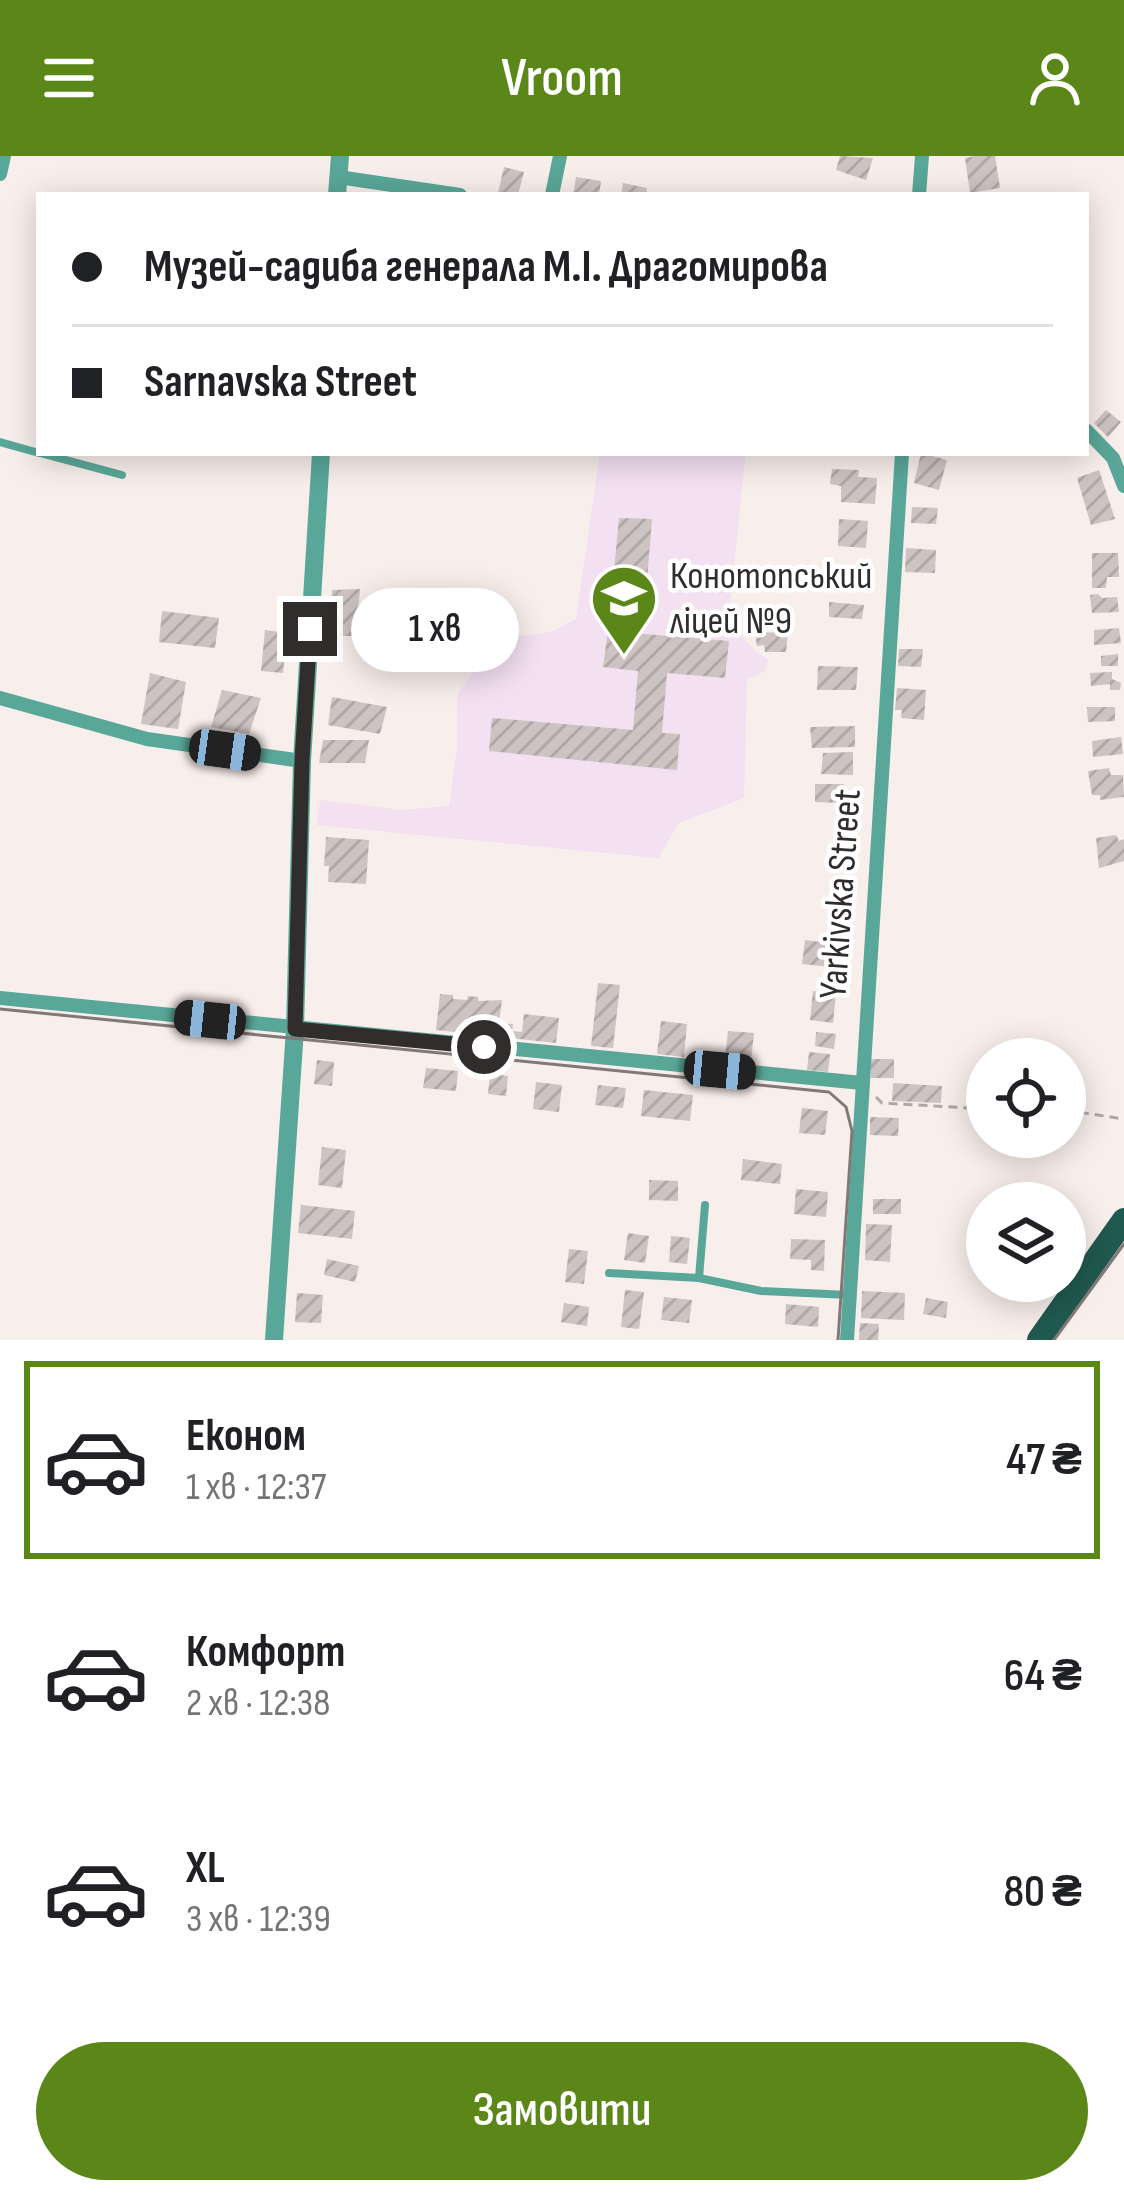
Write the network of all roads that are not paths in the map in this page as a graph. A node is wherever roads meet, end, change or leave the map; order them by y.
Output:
1 (4, 156) edge
2 (340, 156) edge
3 (560, 156) edge
4 (922, 156) edge
5 (0, 174) edge
6 (338, 186) edge
7 (419, 192) edge
8 (553, 192) edge
9 (919, 192) edge
10 (1089, 432) edge
11 (0, 442) edge
12 (36, 452) edge
13 (1119, 452) edge
14 (50, 456) edge
15 (321, 456) edge
16 (902, 456) edge
17 (122, 475) dead end
18 (1124, 486) edge
19 (0, 698) edge
20 (302, 760) junction
21 (0, 998) edge
22 (295, 1029) junction
23 (862, 1083) junction
24 (705, 1205) dead end
25 (1124, 1220) edge
26 (609, 1273) dead end
27 (699, 1278) junction
28 (849, 1295) junction
29 (274, 1340) edge
30 (847, 1340) edge
31 (1039, 1340) edge

1 - 5 street
2 - 6 street
3 - 8 street
4 - 9 street
6 - 7 street
10 - 13 street
11 - 12 lane
13 - 18 street
14 - 17 lane
15 - 20 street
16 - 23 street, Yarkivska Street
19 - 20 street
20 - 22 street
21 - 22 street
22 - 23 street
22 - 29 street
23 - 28 street, Yarkivska Street
24 - 27 lane
25 - 31 main road
26 - 27 lane
27 - 28 lane
28 - 30 street, Yarkivska Street

